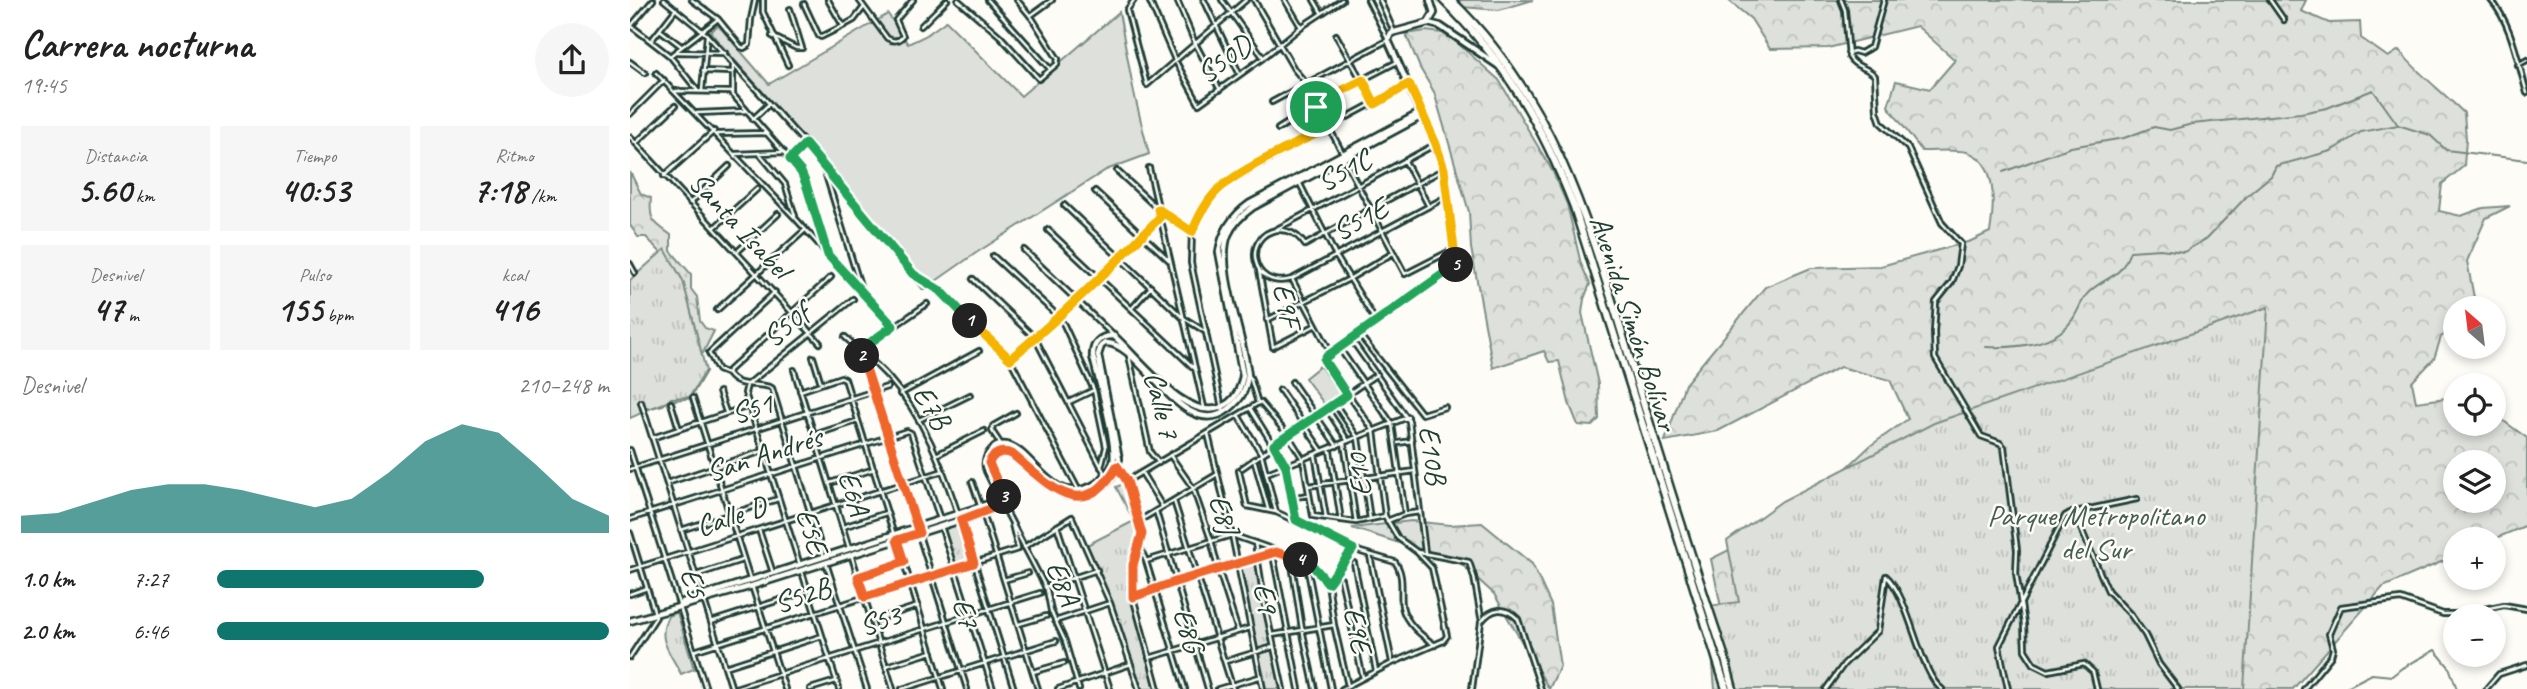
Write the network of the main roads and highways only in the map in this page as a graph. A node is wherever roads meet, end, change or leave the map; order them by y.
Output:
1 (1430, 0) edge
2 (1443, 0) edge
3 (1451, 0) edge
4 (1428, 23) junction
5 (1502, 68) junction
6 (1298, 181) junction
7 (1130, 353) junction
8 (1224, 410) junction
9 (1643, 414) junction
10 (1115, 465) junction
11 (1001, 499) junction
12 (850, 552) junction
13 (801, 567) junction
14 (751, 583) junction
15 (630, 621) edge
16 (1726, 689) edge
17 (1733, 689) edge

1 - 4 main road
2 - 5 highway, Avenida Simón Bolívar
3 - 9 highway, Avenida Simón Bolívar
4 - 5 main road
4 - 6 main road
5 - 9 highway, Avenida Simón Bolívar
6 - 8 main road
6 - 8 main road
7 - 8 main road
7 - 8 main road
7 - 10 main road
7 - 10 main road
9 - 16 highway, Avenida Simón Bolívar
9 - 17 highway, Avenida Simón Bolívar
10 - 11 main road
10 - 11 main road
11 - 12 main road
12 - 13 main road
12 - 13 main road
13 - 14 main road
13 - 14 main road
14 - 15 main road

